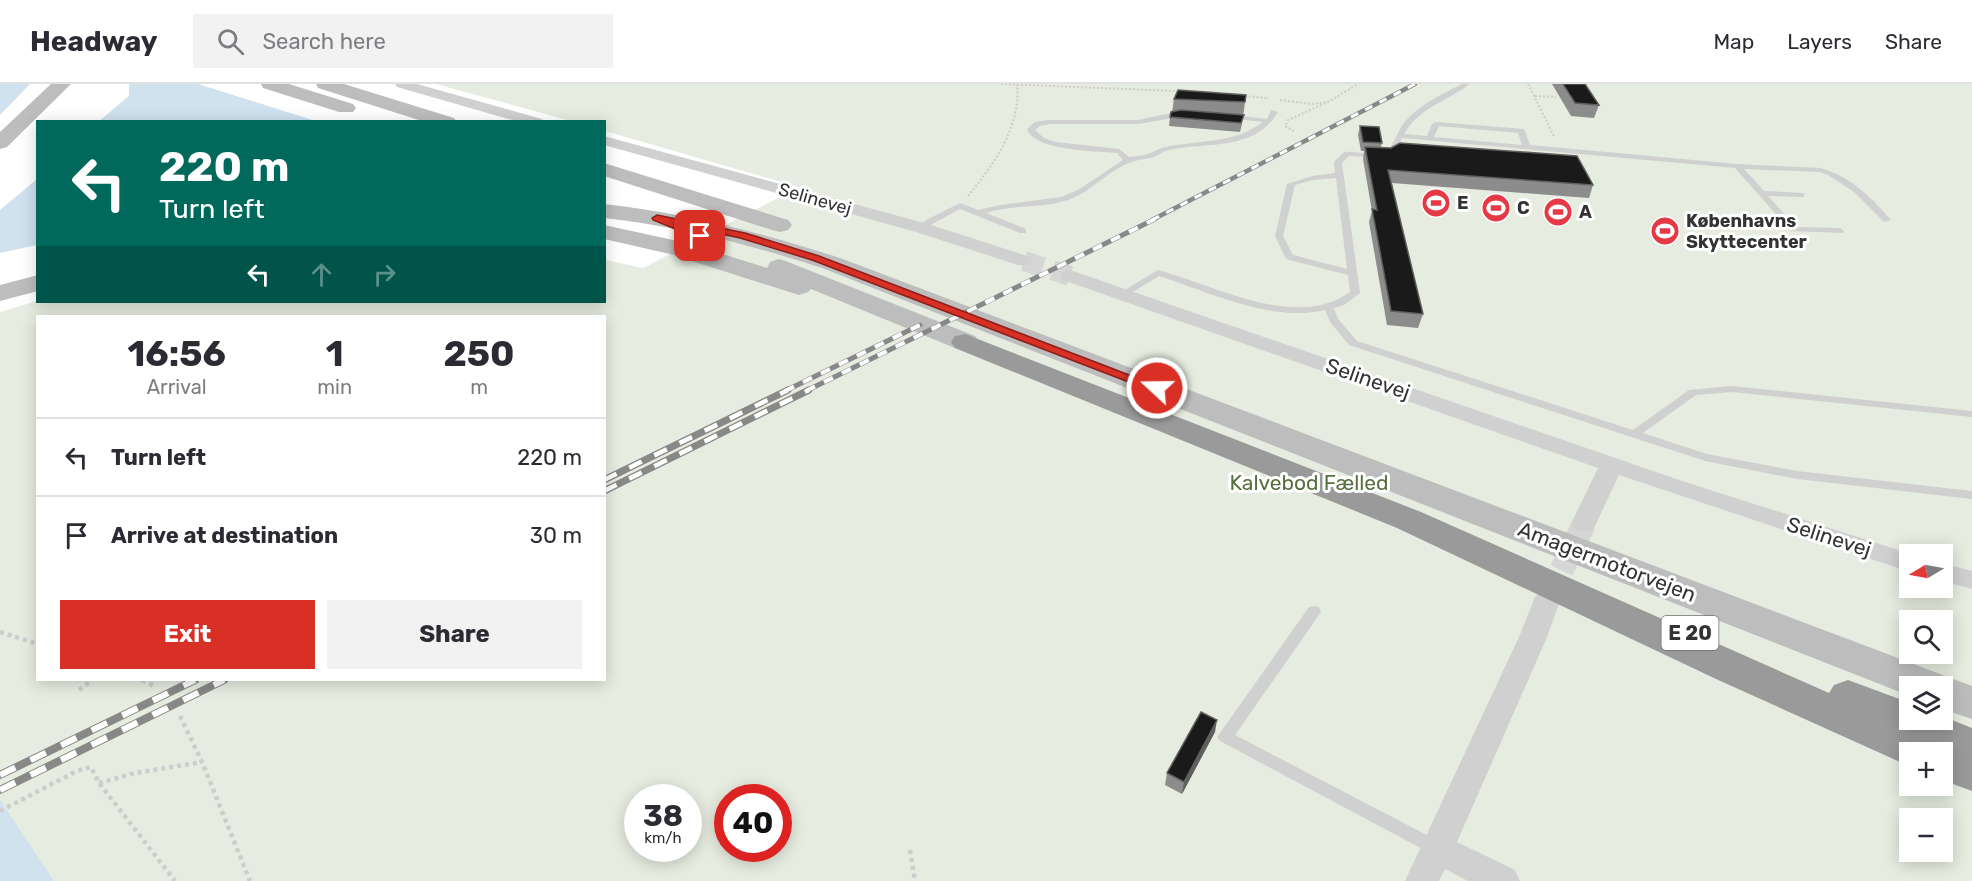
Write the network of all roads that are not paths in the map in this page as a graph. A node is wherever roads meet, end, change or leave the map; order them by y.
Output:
1 (62, 84) edge
2 (81, 84) edge
3 (270, 84) edge
4 (325, 84) edge
5 (402, 84) edge
6 (1467, 84) edge
7 (1274, 112) dead end
8 (1191, 115) edge
9 (1224, 116) edge
10 (46, 120) edge
11 (383, 120) edge
12 (441, 120) edge
13 (530, 120) edge
14 (1269, 121) junction
15 (36, 130) edge
16 (1399, 136) junction
17 (1429, 139) junction
18 (606, 142) edge
19 (0, 143) edge
20 (1527, 148) junction
21 (0, 160) edge
22 (1128, 160) junction
23 (1737, 166) junction
24 (606, 170) edge
25 (1340, 175) junction
26 (1762, 193) junction
27 (1801, 195) dead end
28 (606, 198) edge
29 (606, 211) edge
30 (979, 213) junction
31 (657, 218) junction
32 (1887, 220) dead end
33 (922, 228) junction
34 (1023, 231) dead end
35 (1840, 231) dead end
36 (606, 232) edge
37 (36, 261) edge
38 (1024, 261) tunnel mouth
39 (0, 270) edge
40 (1353, 273) junction
41 (1070, 276) tunnel mouth
42 (36, 284) edge
43 (0, 293) edge
44 (1123, 294) junction
45 (1329, 307) junction
46 (965, 342) junction
47 (1972, 414) edge
48 (1634, 434) junction
49 (1285, 438) junction
50 (1612, 464) junction
51 (1972, 495) edge
52 (1409, 520) junction
53 (1584, 524) tunnel mouth
54 (1899, 559) edge
55 (1953, 575) edge
56 (1972, 580) edge
57 (1545, 604) tunnel mouth
58 (1314, 611) dead end
59 (1902, 676) edge
60 (1953, 696) edge
61 (1972, 703) edge
62 (1899, 742) edge
63 (1972, 746) edge
64 (1953, 766) edge
65 (1972, 774) edge
66 (1436, 848) junction
67 (1422, 881) edge
68 (1503, 881) edge

1 - 19 street
2 - 10 street
3 - 11 street
4 - 12 street
5 - 13 street
6 - 16 lane
7 - 14 lane
8 - 22 lane
9 - 14 lane
14 - 22 lane
15 - 21 street
16 - 17 lane
16 - 25 lane
17 - 20 lane
17 - 20 lane
18 - 33 street, Selinevej
20 - 23 lane
22 - 30 lane
23 - 26 lane
23 - 32 lane
24 - 49 street
25 - 40 lane
25 - 40 lane
26 - 27 lane
26 - 35 lane
28 - 31 street
29 - 31 street
30 - 33 lane
30 - 34 lane
31 - 46 street
31 - 49 street
33 - 38 street, Selinevej
36 - 46 street
37 - 39 street
40 - 45 lane
41 - 44 street, Selinevej
42 - 43 street
44 - 45 lane
44 - 50 street, Selinevej
45 - 48 lane
46 - 52 highway, E 20
47 - 48 lane
48 - 51 lane
49 - 59 street, Amagermotorvejen
50 - 53 street
50 - 54 street, Selinevej
52 - 62 highway
52 - 63 highway, Amagermotorvejen / E 20
55 - 56 street
57 - 66 street
58 - 66 lane
60 - 61 street
64 - 65 highway
66 - 67 street
66 - 68 street

